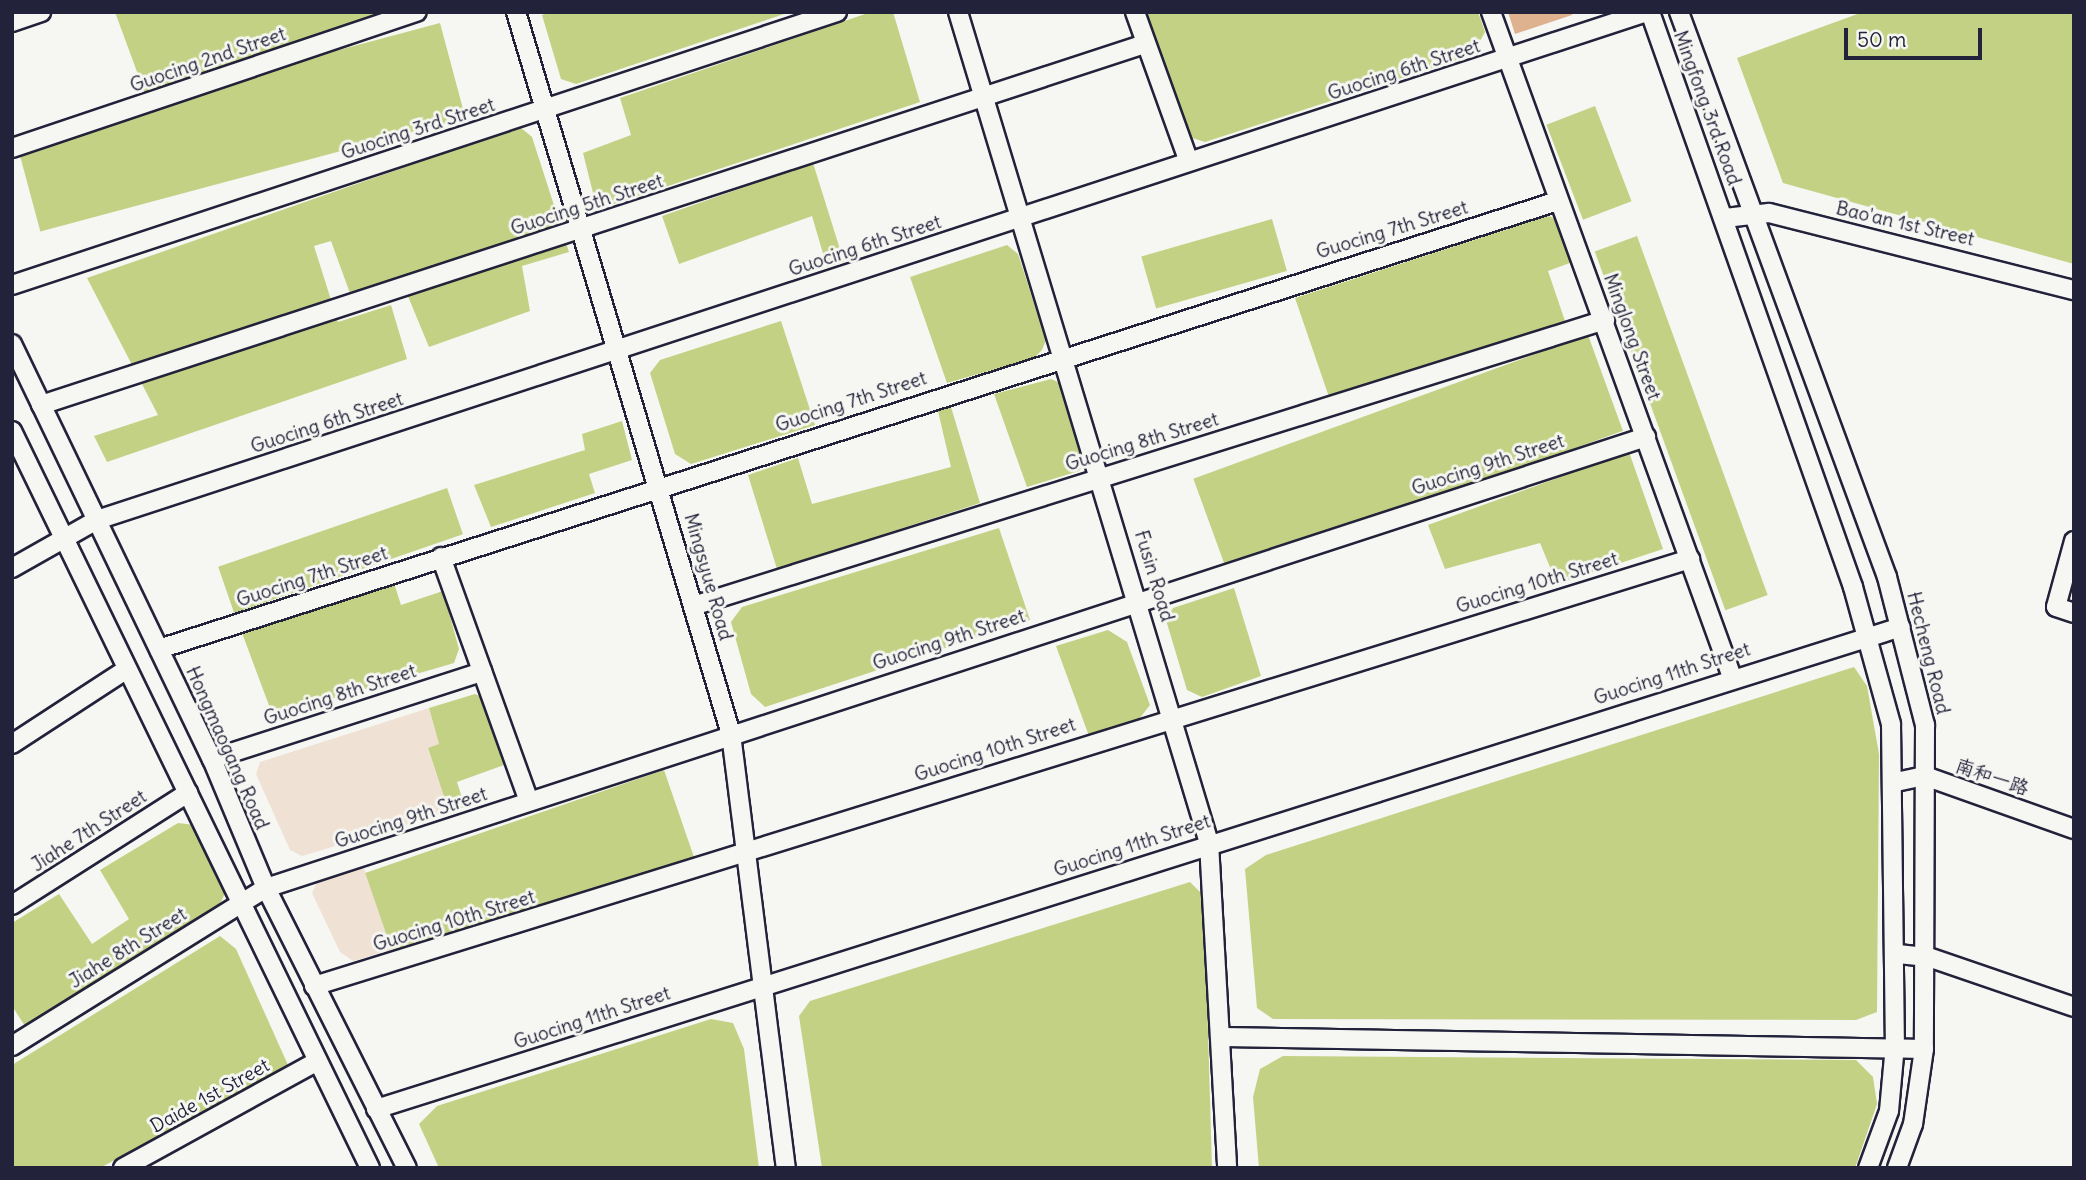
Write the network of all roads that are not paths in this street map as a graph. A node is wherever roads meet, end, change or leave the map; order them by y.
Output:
1 (41, 12) edge
2 (417, 12) edge
3 (516, 12) edge
4 (837, 12) edge
5 (958, 12) edge
6 (1135, 12) edge
7 (1491, 12) edge
8 (1648, 12) edge
9 (1679, 12) edge
10 (12, 22) edge
11 (1145, 44) junction
12 (1507, 59) junction
13 (984, 97) junction
14 (545, 109) junction
15 (12, 148) edge
16 (1189, 162) junction
17 (1558, 201) junction
18 (1750, 212) junction
19 (1020, 218) junction
20 (1725, 218) junction
21 (582, 229) junction
22 (12, 285) edge
23 (2074, 290) edge
24 (1605, 320) junction
25 (12, 344) edge
26 (618, 349) junction
27 (1062, 355) junction
28 (41, 405) junction
29 (12, 431) edge
30 (1646, 437) junction
31 (1102, 477) junction
32 (660, 486) junction
33 (97, 520) junction
34 (63, 534) junction
35 (2074, 541) edge
36 (441, 557) junction
37 (1690, 559) junction
38 (12, 568) edge
39 (1139, 600) junction
40 (693, 606) junction
41 (2074, 613) edge
42 (1901, 627) junction
43 (1867, 634) junction
44 (159, 649) junction
45 (127, 669) junction
46 (482, 672) junction
47 (1732, 677) junction
48 (1175, 715) junction
49 (731, 734) junction
50 (12, 744) edge
51 (212, 759) junction
52 (1925, 776) junction
53 (1896, 782) junction
54 (188, 793) junction
55 (529, 801) junction
56 (2074, 829) edge
57 (1209, 843) junction
58 (747, 851) junction
59 (266, 888) junction
60 (242, 901) junction
61 (12, 905) edge
62 (1898, 954) junction
63 (1928, 957) junction
64 (314, 986) junction
65 (762, 986) junction
66 (2074, 1007) edge
67 (1223, 1037) junction
68 (1895, 1045) junction
69 (12, 1046) edge
70 (1924, 1049) junction
71 (318, 1061) junction
72 (376, 1109) junction
73 (123, 1168) edge
74 (370, 1168) edge
75 (407, 1168) edge
76 (786, 1168) edge
77 (1227, 1168) edge
78 (1868, 1168) edge
79 (1897, 1168) edge

1 - 10 street
2 - 15 street, Guocing 2nd Street
3 - 14 street, Mingsyue Road
4 - 14 street, Guocing 3rd Street
5 - 13 street, Fusin Road
6 - 11 street
7 - 12 street, Minglong Street
8 - 12 street, Guocing 6th Street
8 - 20 street, Mingfong 3rd Road
9 - 18 street, Mingfong 3rd Road
11 - 13 street, Guocing 5th Street
11 - 16 street
12 - 16 street, Guocing 6th Street
12 - 17 street, Minglong Street
13 - 19 street, Fusin Road
13 - 21 street, Guocing 5th Street
14 - 21 street, Mingsyue Road
14 - 22 street, Guocing 3rd Street
16 - 19 street, Guocing 6th Street
17 - 24 street, Minglong Street
17 - 27 street, Guocing 7th Street
18 - 20 street, Bao'an 1st Street
18 - 23 street, Bao'an 1st Street
18 - 42 street, Hecheng Road
19 - 26 street, Guocing 6th Street
19 - 27 street, Fusin Road
20 - 43 street
21 - 26 street, Mingsyue Road
21 - 28 street, Guocing 5th Street
24 - 30 street, Minglong Street
24 - 31 street, Guocing 8th Street
25 - 28 street, Hongmaogang Road
26 - 32 street, Mingsyue Road
26 - 33 street, Guocing 6th Street
27 - 31 street, Fusin Road
27 - 32 street, Guocing 7th Street
28 - 33 street, Hongmaogang Road
29 - 34 street
30 - 37 street, Minglong Street
30 - 39 street, Guocing 9th Street
31 - 39 street, Fusin Road
31 - 40 street, Guocing 8th Street
32 - 36 street, Guocing 7th Street
32 - 40 street, Mingsyue Road
33 - 34 street, Guocing 6th Street
33 - 44 street, Hongmaogang Road
34 - 38 street, Guocing 6th Street
34 - 45 street
35 - 41 street
36 - 44 street, Guocing 7th Street
36 - 46 street
37 - 47 street, Minglong Street
37 - 48 street, Guocing 10th Street
39 - 48 street, Fusin Road
39 - 49 street, Guocing 9th Street
40 - 49 street, Mingsyue Road
42 - 43 street, Guocing 11th Street
42 - 52 street, Hecheng Road
43 - 47 street, Guocing 11th Street
43 - 53 street
44 - 51 street, Hongmaogang Road
45 - 50 street
45 - 54 street
46 - 51 street, Guocing 8th Street
46 - 55 street
47 - 57 street, Guocing 11th Street
48 - 57 street, Fusin Road
48 - 58 street, Guocing 10th Street
49 - 55 street, Guocing 9th Street
49 - 58 street, Mingsyue Road
51 - 59 street, Hongmaogang Road
52 - 53 street, 南和一路
52 - 56 street, 南和一路
52 - 63 street, Hecheng Road
53 - 62 street
54 - 60 street
54 - 61 street, Jiahe 7th Street
55 - 59 street, Guocing 9th Street
57 - 65 street, Guocing 11th Street
57 - 67 street, Fusin Road
58 - 64 street, Guocing 10th Street
58 - 65 street, Mingsyue Road
59 - 60 street, Jiahe 8th Street
59 - 64 street, Hongmaogang Road
60 - 69 street, Jiahe 8th Street
60 - 71 street
62 - 63 street
62 - 68 street
63 - 66 street
63 - 70 street, Hecheng Road
64 - 72 street, Hongmaogang Road
65 - 72 street, Guocing 11th Street
65 - 76 street, Mingsyue Road
67 - 68 street
67 - 77 street, Fusin Road
68 - 70 street
68 - 78 street
70 - 79 street, Hecheng Road
71 - 73 street, Daide 1st Street
71 - 74 street
72 - 75 street, Hongmaogang Road

